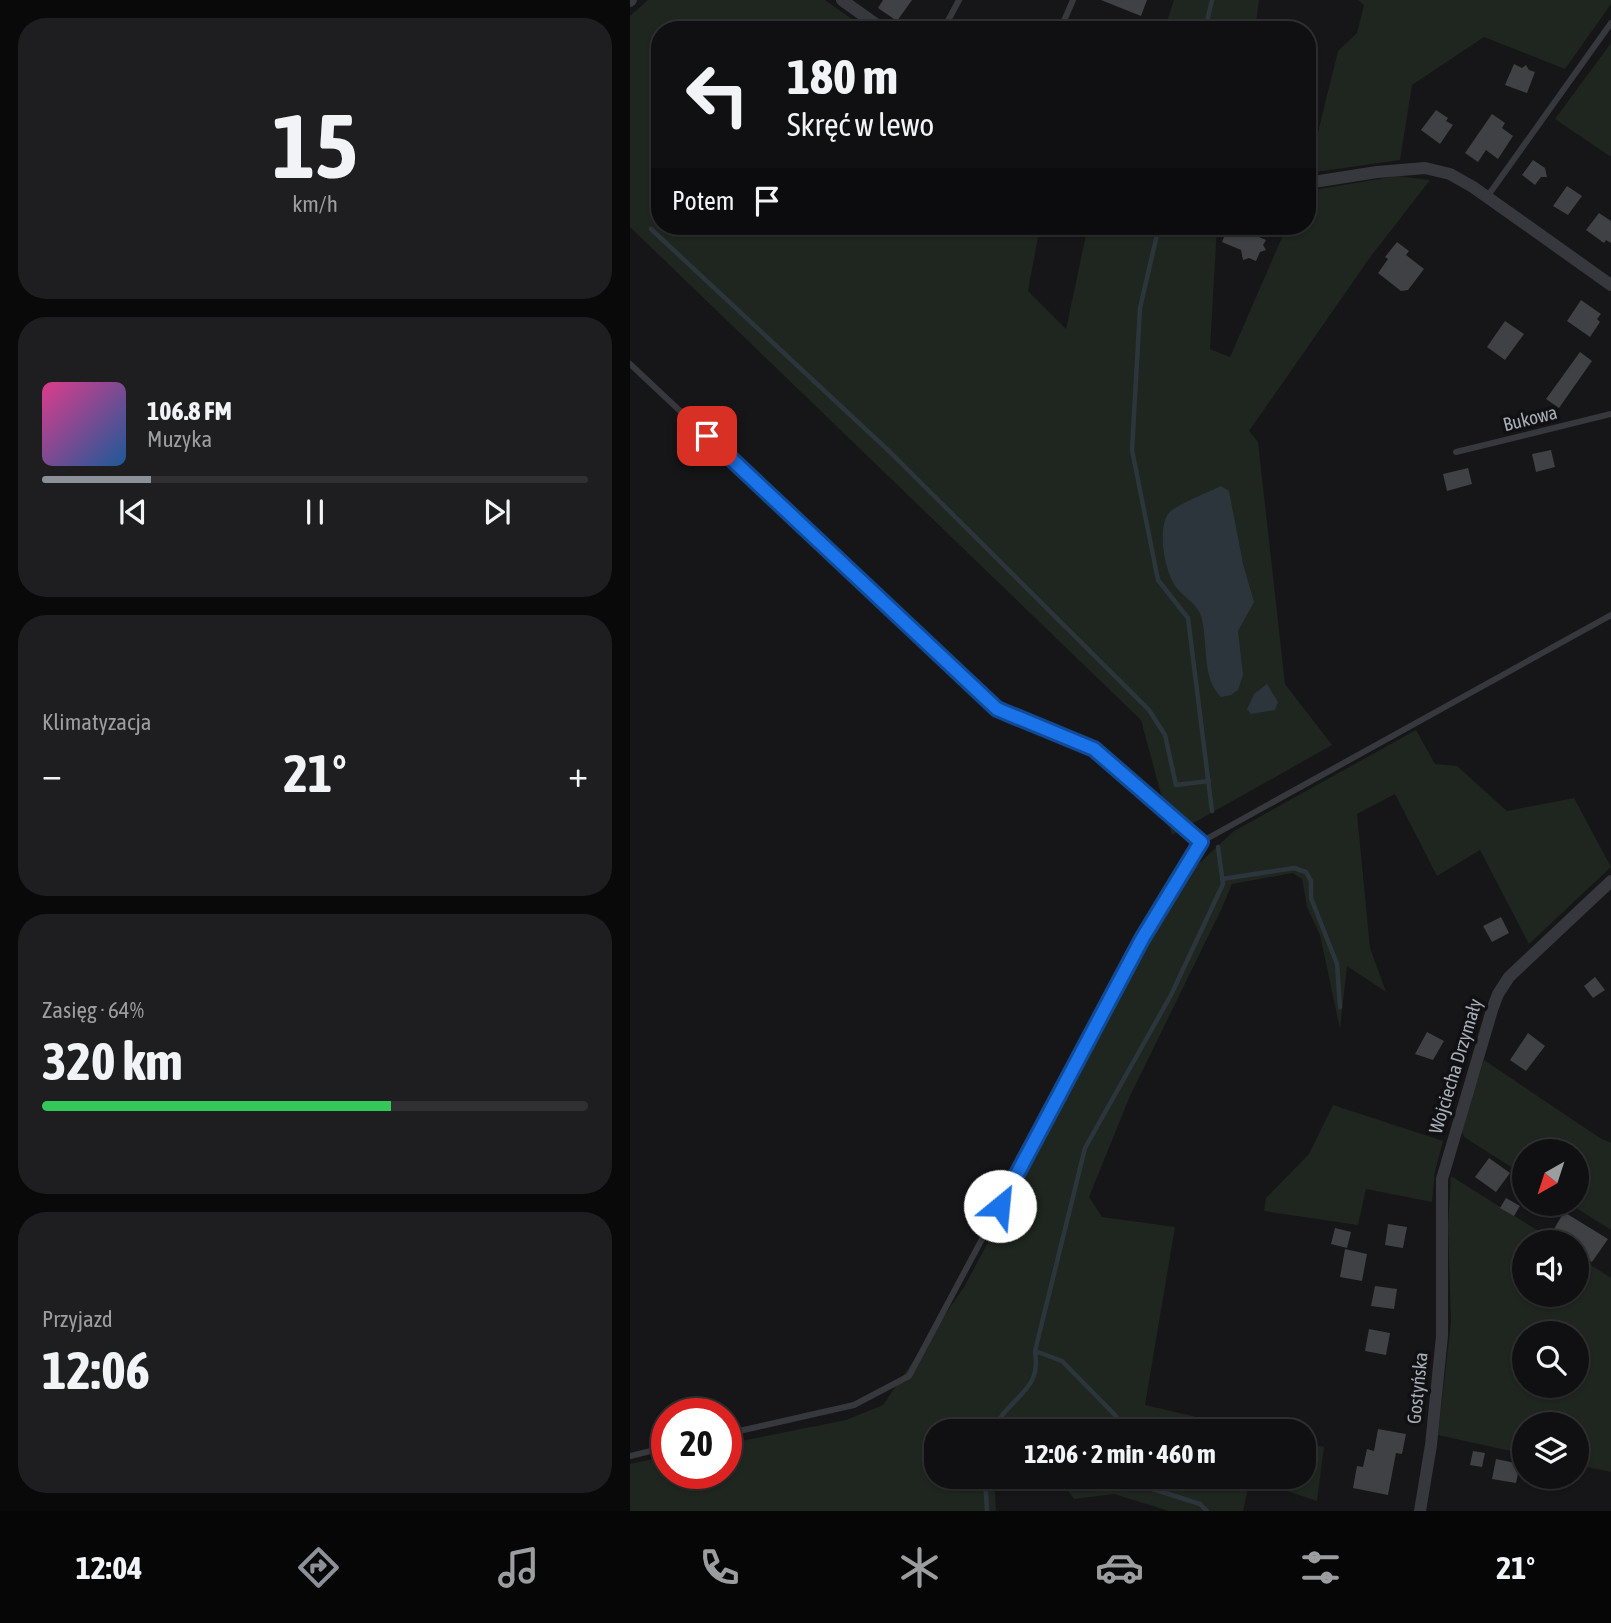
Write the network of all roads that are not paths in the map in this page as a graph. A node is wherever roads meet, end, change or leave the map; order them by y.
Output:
1 (842, 0) edge
2 (959, 0) edge
3 (1073, 0) edge
4 (871, 21) edge
5 (948, 21) edge
6 (1064, 21) edge
7 (1611, 23) edge
8 (1316, 182) edge
9 (1487, 197) junction
10 (1611, 285) edge
11 (630, 364) edge
12 (1611, 414) edge
13 (1456, 452) dead end
14 (1611, 615) edge
15 (1201, 842) junction
16 (1611, 881) edge
17 (1442, 1268) joint
18 (742, 1430) edge
19 (651, 1451) edge
20 (630, 1456) edge
21 (1420, 1511) edge

1 - 4 street
2 - 5 lane
3 - 6 lane
7 - 9 lane
8 - 9 street
9 - 10 street
11 - 15 lane
12 - 13 lane, Bukowa
14 - 15 lane
15 - 18 lane
16 - 17 street, Wojciecha Drzymały
17 - 21 street, Gostyńska
19 - 20 lane

